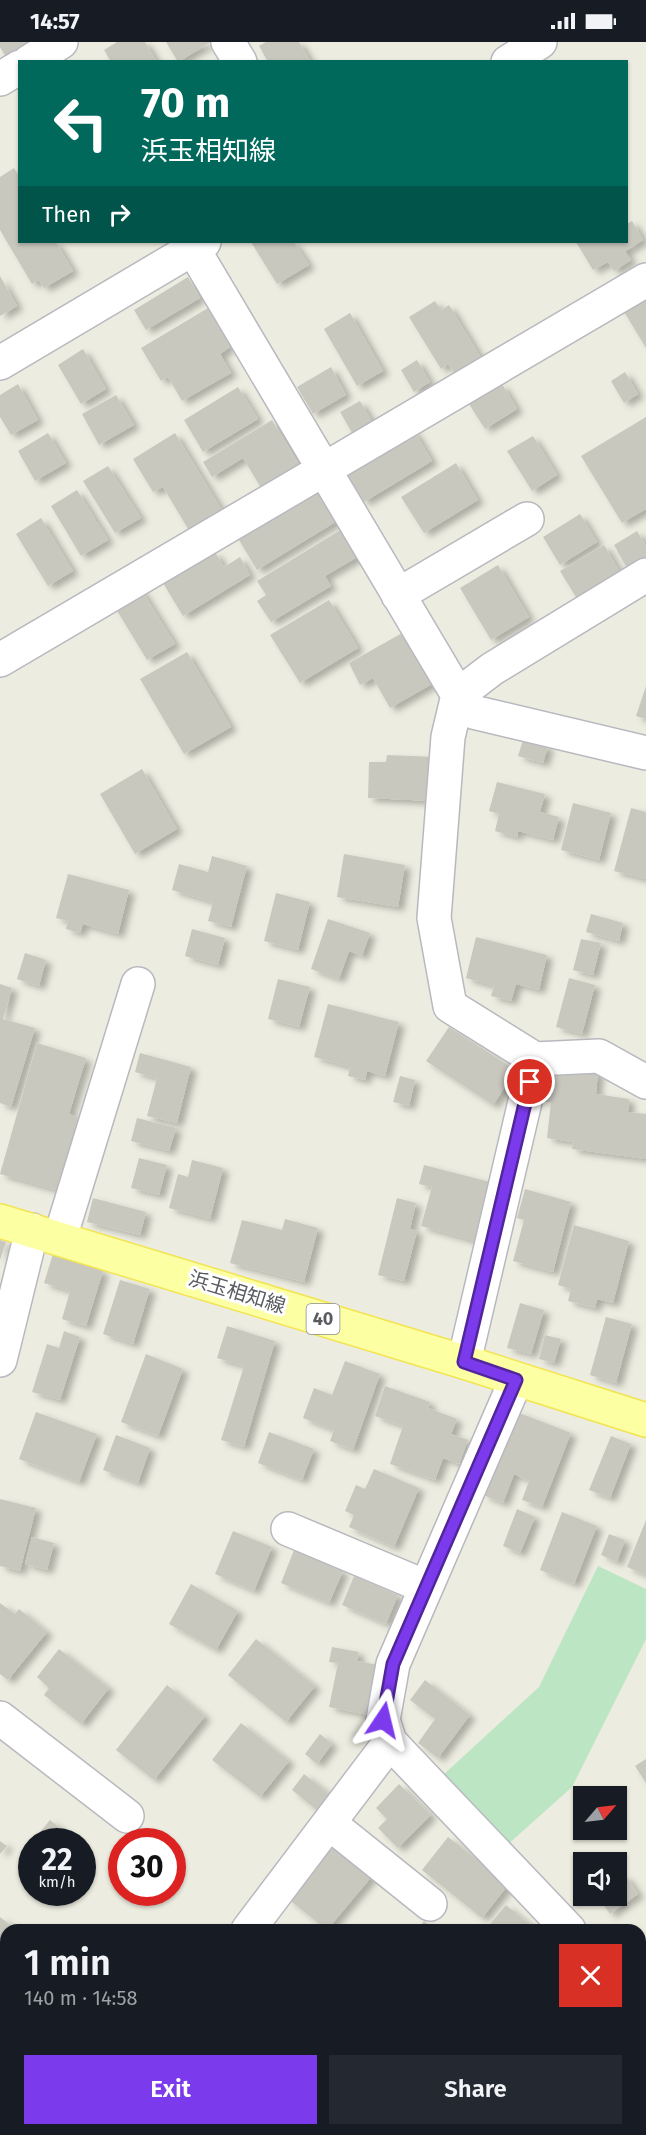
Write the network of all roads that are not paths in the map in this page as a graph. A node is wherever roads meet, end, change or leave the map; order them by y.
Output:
1 (61, 42) edge
2 (68, 42) edge
3 (228, 42) edge
4 (540, 42) edge
5 (32, 60) edge
6 (79, 60) edge
7 (239, 60) edge
8 (511, 60) edge
9 (18, 68) edge
10 (0, 79) edge
11 (195, 244) edge
12 (646, 279) edge
13 (0, 363) edge
14 (324, 469) junction
15 (526, 519) dead end
16 (646, 575) edge
17 (398, 595) junction
18 (0, 660) edge
19 (458, 695) junction
20 (646, 753) edge
21 (138, 984) dead end
22 (535, 1059) junction
23 (646, 1082) edge
24 (0, 1221) edge
25 (46, 1234) junction
26 (0, 1360) edge
27 (464, 1362) junction
28 (516, 1380) junction
29 (646, 1420) edge
30 (288, 1529) dead end
31 (426, 1587) junction
32 (0, 1718) edge
33 (390, 1742) junction
34 (127, 1816) dead end
35 (329, 1823) junction
36 (429, 1904) dead end
37 (253, 1924) edge
38 (563, 1924) edge

1 - 5 street
2 - 6 street
3 - 7 street
4 - 8 street
9 - 10 street
11 - 13 street
11 - 14 street
12 - 14 street
14 - 17 street
14 - 18 street
15 - 17 street
16 - 19 street
17 - 19 street
19 - 20 street
19 - 22 street
21 - 25 street
22 - 23 street
22 - 27 street
24 - 25 main road, 浜玉相知線 / 40
25 - 26 street
25 - 27 main road, 浜玉相知線 / 40
27 - 28 main road, 浜玉相知線 / 40
28 - 29 main road, 浜玉相知線 / 40
28 - 31 street
30 - 31 street
31 - 33 street
32 - 34 street
33 - 35 street
33 - 38 street
35 - 36 street
35 - 37 street

